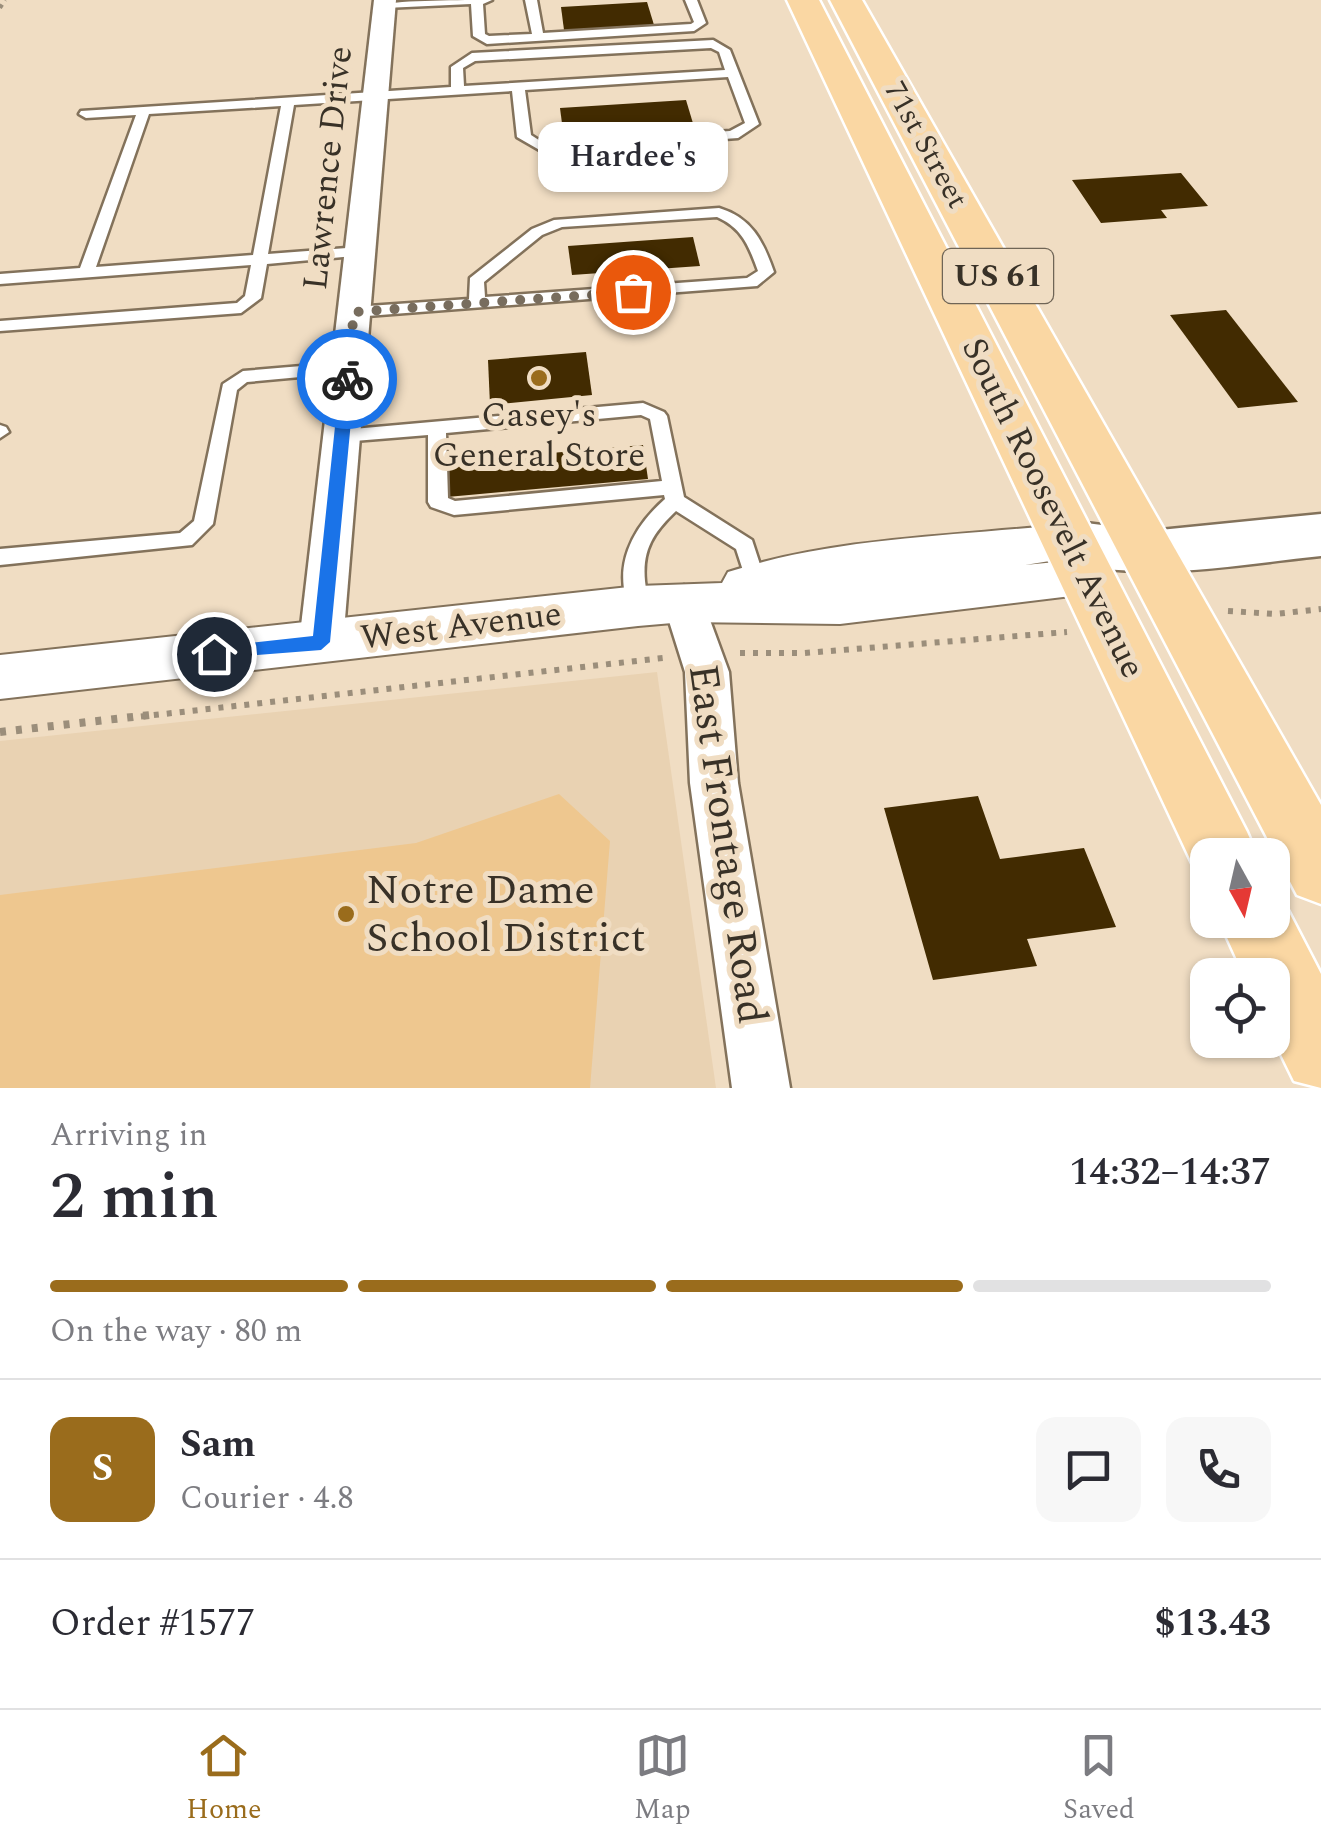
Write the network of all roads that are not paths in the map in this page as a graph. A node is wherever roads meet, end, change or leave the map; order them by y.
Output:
1 (477, 0) edge
2 (486, 0) edge
3 (531, 0) edge
4 (690, 0) edge
5 (803, 0) edge
6 (846, 0) edge
7 (385, 3) edge
8 (538, 36) junction
9 (732, 73) junction
10 (518, 86) junction
11 (458, 90) junction
12 (376, 95) junction
13 (288, 101) junction
14 (144, 110) junction
15 (86, 114) dead end
16 (360, 252) junction
17 (260, 259) junction
18 (86, 272) junction
19 (0, 279) edge
20 (477, 303) junction
21 (354, 312) junction
22 (0, 326) edge
23 (348, 368) junction
24 (438, 428) junction
25 (342, 436) junction
26 (674, 494) junction
27 (1321, 535) edge
28 (1150, 552) junction
29 (0, 557) edge
30 (1078, 560) junction
31 (756, 583) junction
32 (661, 604) junction
33 (321, 642) junction
34 (0, 677) edge
35 (1215, 838) edge
36 (1321, 871) edge
37 (1264, 938) edge
38 (1321, 1054) edge
39 (761, 1088) edge

1 - 2 lane
1 - 7 lane
1 - 8 lane
3 - 8 lane
4 - 8 lane
5 - 30 highway, South Roosevelt Avenue / US 61
6 - 28 highway, 71st Street / US 61
7 - 12 street, Lawrence Drive
9 - 10 lane
9 - 10 lane
9 - 11 lane
10 - 11 lane
11 - 12 lane
12 - 13 lane
12 - 16 street, Lawrence Drive
13 - 14 lane
13 - 17 lane
14 - 15 lane
14 - 18 lane
16 - 17 lane
16 - 21 street, Lawrence Drive
17 - 18 lane
17 - 22 lane
18 - 19 lane
20 - 20 lane
20 - 21 lane
21 - 23 street, Lawrence Drive
23 - 25 street, Lawrence Drive
23 - 29 lane
24 - 25 lane
24 - 26 lane
24 - 26 lane
25 - 33 street, Lawrence Drive
26 - 31 lane
26 - 32 lane
27 - 28 main road, West Avenue
28 - 30 main road, West Avenue
28 - 36 highway, South Roosevelt Avenue / US 61
30 - 31 street, West Avenue
30 - 32 street, West Avenue
30 - 35 highway, South Roosevelt Avenue / US 61
31 - 32 street, West Avenue
32 - 33 street, West Avenue
32 - 39 street, East Frontage Road
33 - 34 street, West Avenue
37 - 38 highway

